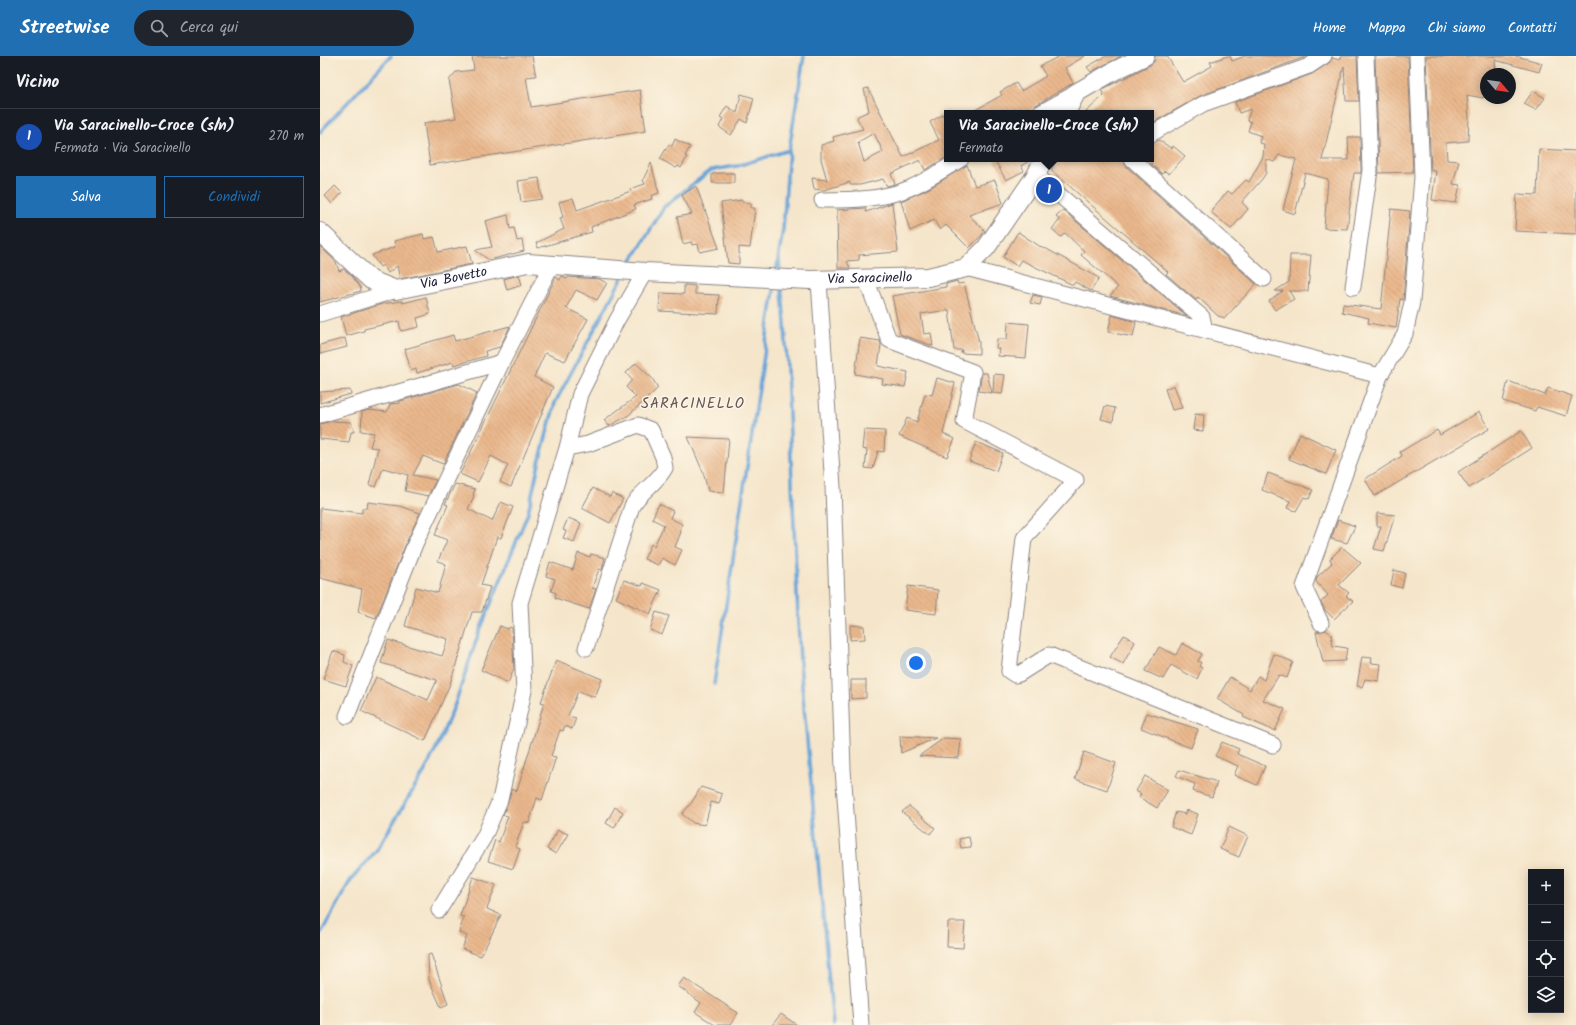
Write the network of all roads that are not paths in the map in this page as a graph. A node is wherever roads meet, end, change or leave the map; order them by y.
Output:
1 (1145, 56) edge
2 (1324, 56) edge
3 (1366, 56) edge
4 (1417, 56) edge
5 (1072, 106) edge
6 (1054, 110) edge
7 (1154, 132) edge
8 (956, 162) edge
9 (1135, 162) edge
10 (1040, 167) edge
11 (822, 200) dead end
12 (320, 232) edge
13 (552, 264) junction
14 (966, 268) junction
15 (641, 272) junction
16 (866, 279) junction
17 (815, 280) junction
18 (1264, 280) dead end
19 (1353, 287) dead end
20 (396, 290) junction
21 (320, 314) edge
22 (1205, 330) junction
23 (502, 362) junction
24 (1380, 376) junction
25 (320, 415) edge
26 (567, 448) junction
27 (1321, 623) dead end
28 (586, 648) dead end
29 (347, 716) dead end
30 (1273, 745) dead end
31 (439, 910) dead end
32 (862, 1025) edge

1 - 5 street
2 - 7 street
3 - 19 street
4 - 24 street
5 - 6 street
8 - 11 street
9 - 18 street
10 - 14 street
10 - 22 street
12 - 20 street
13 - 15 street, Via Bovetto
13 - 20 street, Via Bovetto
13 - 23 street
14 - 16 street, Via Saracinello
14 - 22 street
15 - 17 street, Via Saracinello
15 - 26 street
16 - 17 street, Via Saracinello
16 - 30 street
17 - 32 street
20 - 21 street
22 - 24 street
23 - 25 street
23 - 29 street
24 - 27 street
26 - 28 street
26 - 31 street

